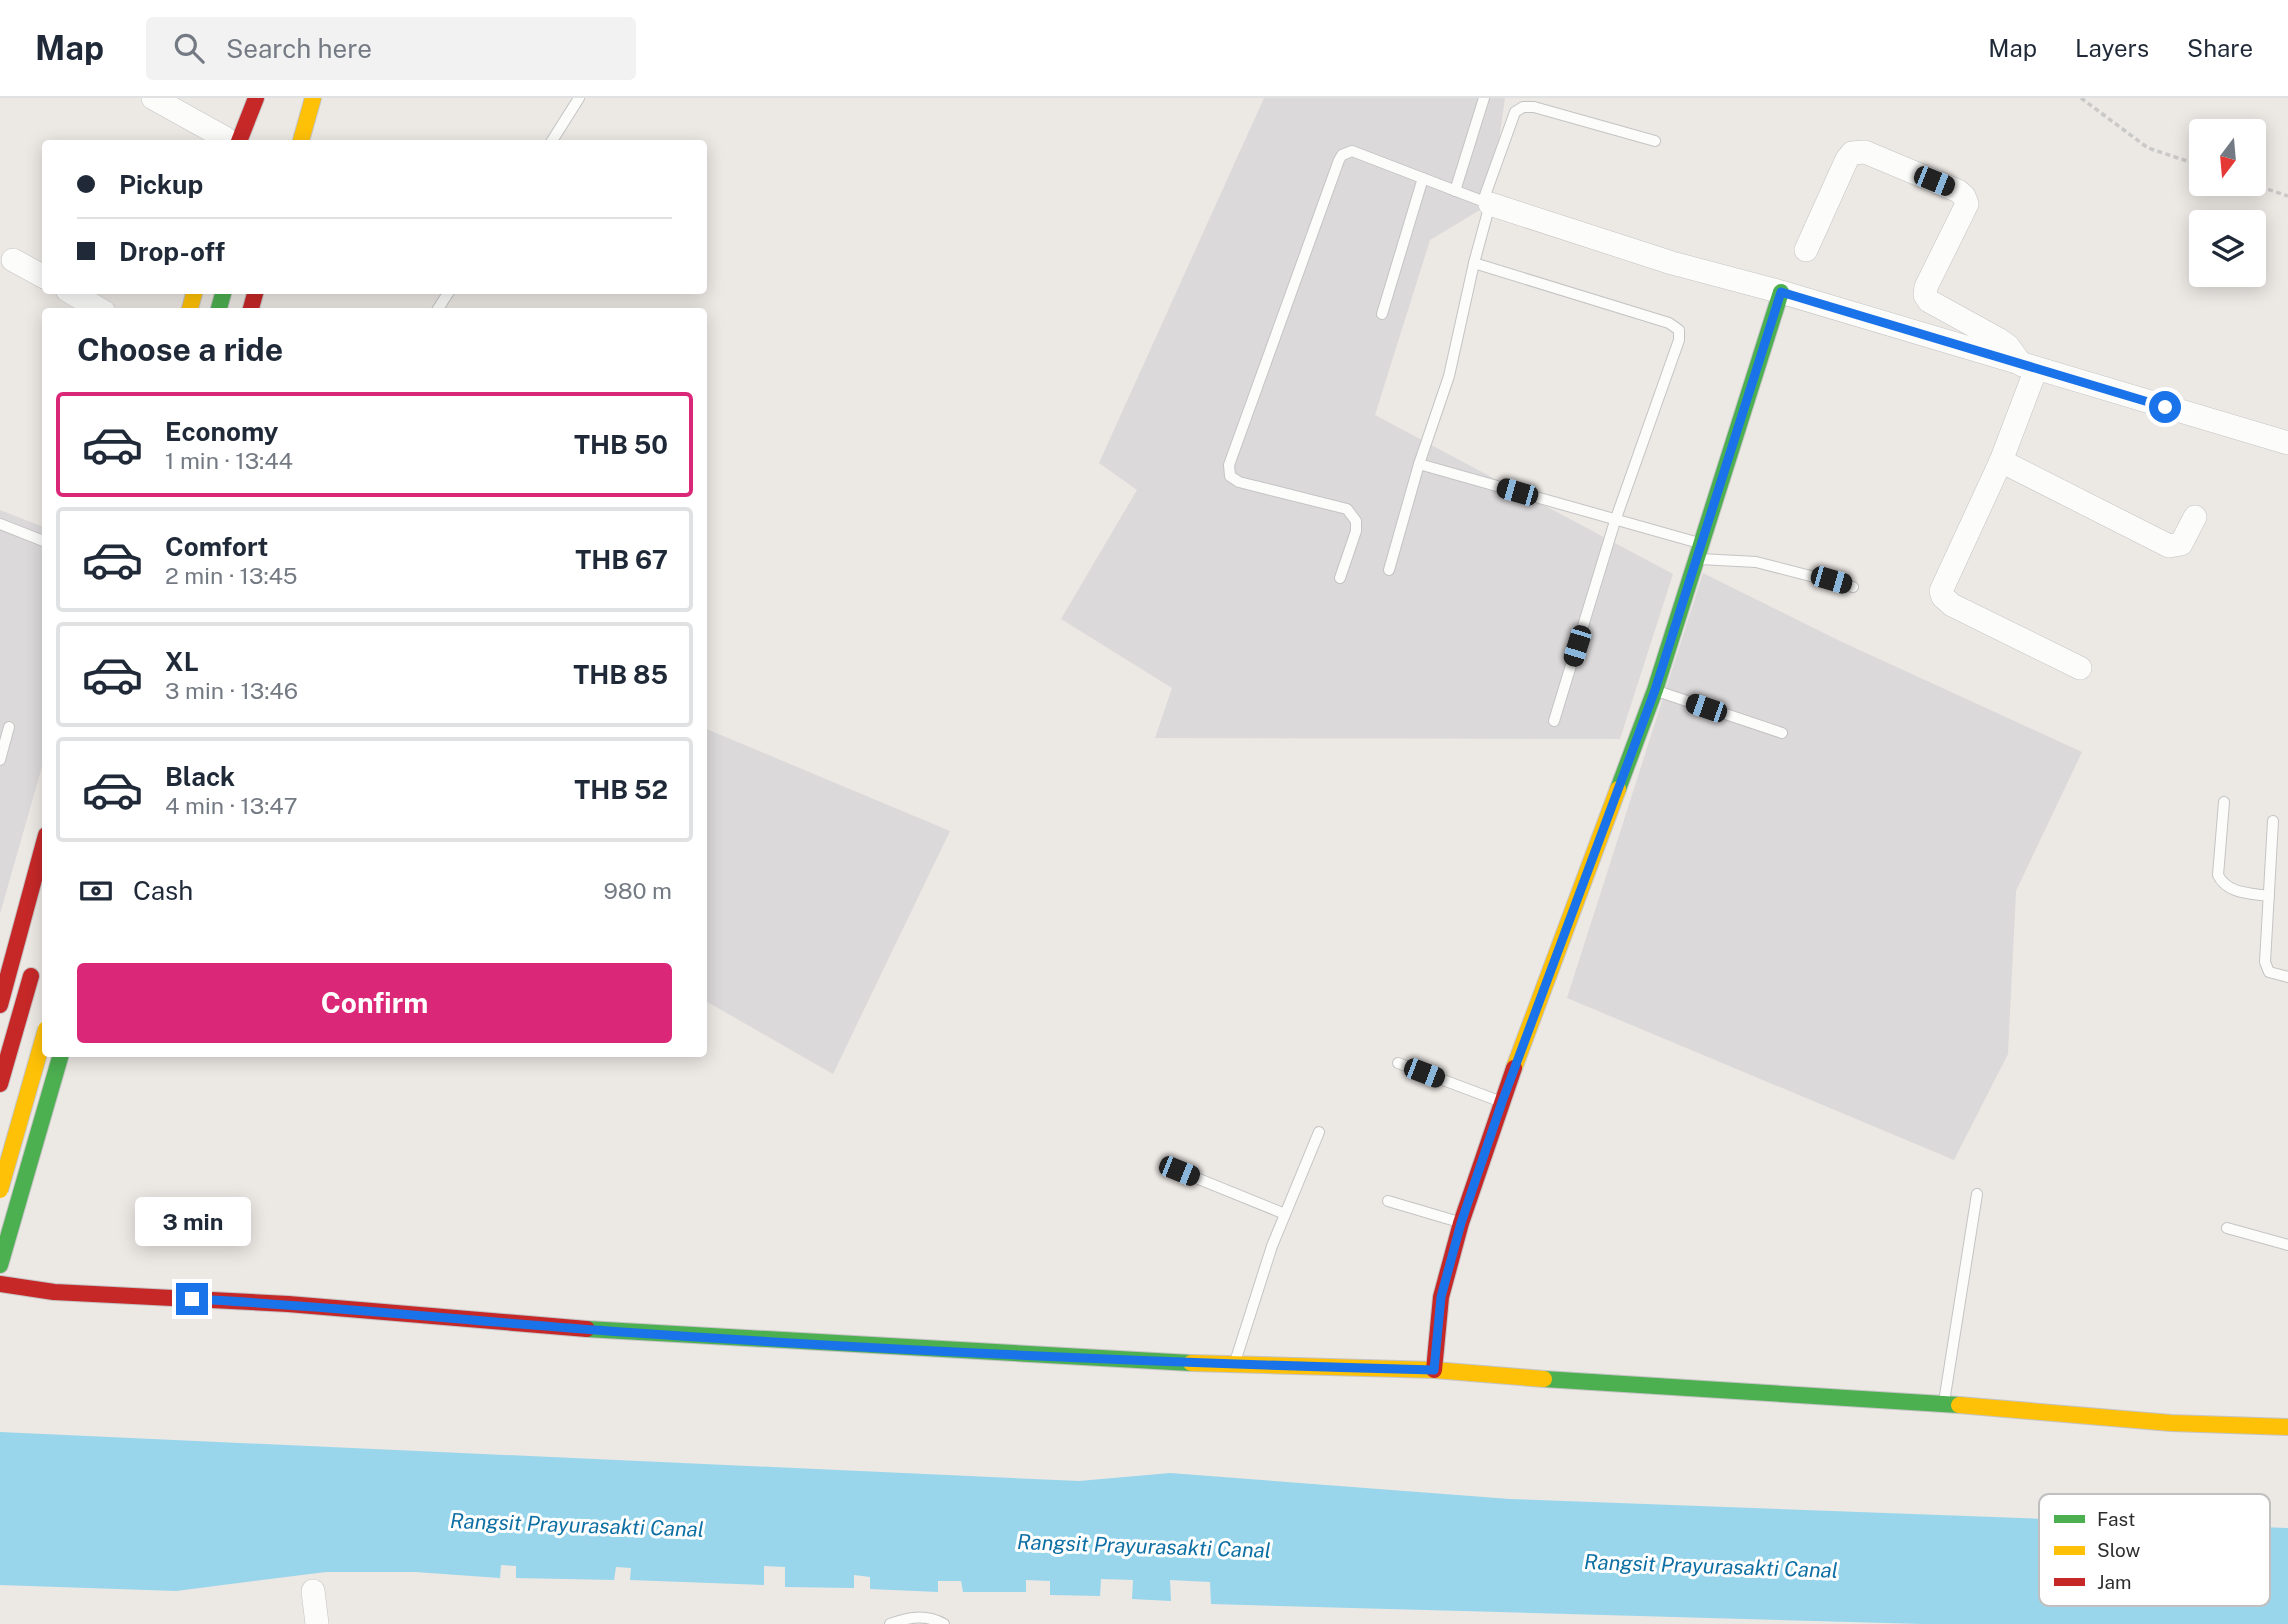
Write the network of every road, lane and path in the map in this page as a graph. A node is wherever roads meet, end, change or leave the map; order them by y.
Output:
1 (153, 98) edge
2 (237, 98) edge
3 (256, 98) edge
4 (313, 98) edge
5 (326, 98) edge
6 (579, 98) edge
7 (1484, 98) edge
8 (2081, 98) edge
9 (226, 140) edge
10 (229, 140) edge
11 (230, 140) edge
12 (301, 140) edge
13 (315, 140) edge
14 (553, 140) edge
15 (1655, 141) dead end
16 (2189, 162) edge
17 (1423, 178) junction
18 (2266, 189) edge
19 (1455, 191) junction
20 (2288, 196) edge
21 (1487, 203) junction
22 (1806, 250) dead end
23 (13, 260) dead end
24 (1474, 263) junction
25 (42, 276) edge
26 (1781, 292) junction
27 (74, 294) edge
28 (97, 308) edge
29 (1382, 314) dead end
30 (2029, 367) junction
31 (2288, 443) edge
32 (2000, 461) junction
33 (1419, 464) junction
34 (2195, 517) dead end
35 (1615, 521) junction
36 (0, 524) edge
37 (42, 540) edge
38 (1699, 552) junction
39 (1390, 570) dead end
40 (1340, 578) dead end
41 (1853, 587) dead end
42 (2080, 667) dead end
43 (1655, 690) junction
44 (1555, 721) dead end
45 (9, 727) dead end
46 (1782, 733) dead end
47 (0, 760) edge
48 (2224, 802) dead end
49 (2273, 821) dead end
50 (42, 847) edge
51 (2269, 896) junction
52 (8, 949) edge
53 (34, 964) dead end
54 (2288, 977) edge
55 (0, 1005) edge
56 (42, 1043) edge
57 (60, 1057) edge
58 (1398, 1063) dead end
59 (0, 1084) edge
60 (1502, 1102) junction
61 (1319, 1132) dead end
62 (1179, 1171) dead end
63 (0, 1177) edge
64 (0, 1190) edge
65 (1977, 1194) dead end
66 (1388, 1201) dead end
67 (1285, 1214) junction
68 (14, 1215) junction
69 (1461, 1223) junction
70 (2227, 1228) dead end
71 (2288, 1245) edge
72 (0, 1265) edge
73 (0, 1284) edge
74 (1234, 1364) junction
75 (1434, 1370) junction
76 (1943, 1404) junction
77 (2288, 1427) edge
78 (313, 1591) dead end
79 (317, 1624) edge
80 (890, 1624) edge
81 (944, 1624) edge

1 - 9 street
2 - 10 street
3 - 11 street
4 - 12 street
5 - 13 street
6 - 14 lane
7 - 19 lane
8 - 16 path
15 - 21 lane
17 - 19 lane
17 - 29 lane
17 - 40 lane
18 - 20 path
19 - 21 lane
21 - 24 lane
21 - 26 street
22 - 30 street
23 - 25 street
24 - 33 lane
24 - 35 lane
26 - 30 street
26 - 38 street
27 - 28 street
30 - 31 street
30 - 32 street
32 - 34 street
32 - 42 street
33 - 35 lane
33 - 39 lane
35 - 38 lane
35 - 44 lane
36 - 37 lane
38 - 41 lane
38 - 43 street
43 - 46 lane
43 - 60 street
45 - 47 lane
48 - 51 lane
49 - 51 lane
50 - 52 street
51 - 54 lane
52 - 55 street
53 - 59 street
56 - 64 street, bridge
57 - 68 street
58 - 60 lane
60 - 69 street
61 - 67 lane
62 - 67 lane
63 - 68 street
65 - 76 lane
66 - 69 lane
67 - 74 lane
68 - 72 street
69 - 75 street
70 - 71 lane
73 - 74 street
74 - 75 street
75 - 76 street
76 - 77 street
78 - 79 street
80 - 81 lane

